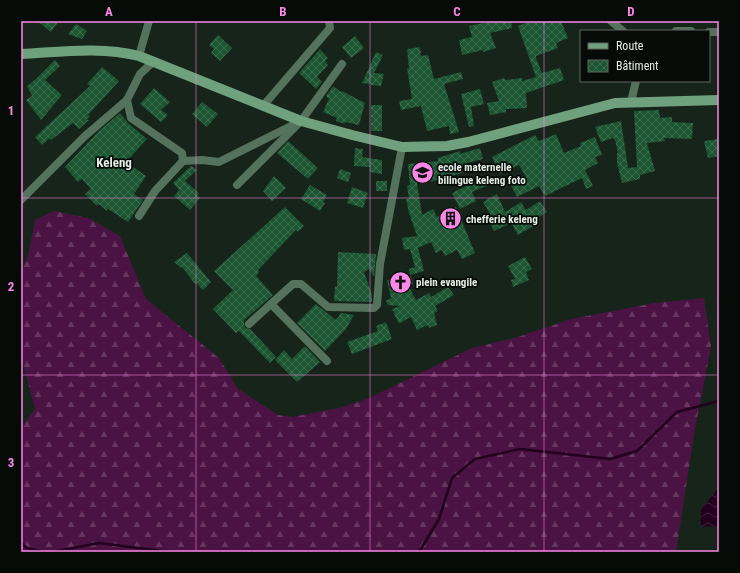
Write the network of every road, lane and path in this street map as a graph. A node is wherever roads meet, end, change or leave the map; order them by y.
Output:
1 (149, 21) edge
2 (329, 21) edge
3 (611, 21) edge
4 (622, 30) edge
5 (21, 54) edge
6 (139, 56) junction
7 (154, 61) junction
8 (342, 64) dead end
9 (636, 82) edge
10 (717, 98) edge
11 (127, 100) junction
12 (631, 102) junction
13 (263, 106) junction
14 (301, 121) junction
15 (402, 146) junction
16 (183, 161) junction
17 (238, 185) dead end
18 (21, 200) edge
19 (139, 216) dead end
20 (271, 304) junction
21 (249, 324) dead end
22 (327, 361) dead end

1 - 6 street
2 - 13 street
3 - 4 street
5 - 6 main road
6 - 7 main road
7 - 11 street
7 - 13 main road
8 - 14 street
9 - 12 street
10 - 12 main road
11 - 16 street
11 - 18 street
12 - 15 main road
13 - 14 main road
14 - 15 main road
14 - 16 street
14 - 17 street
15 - 20 street
16 - 19 street
20 - 21 street
20 - 22 street

